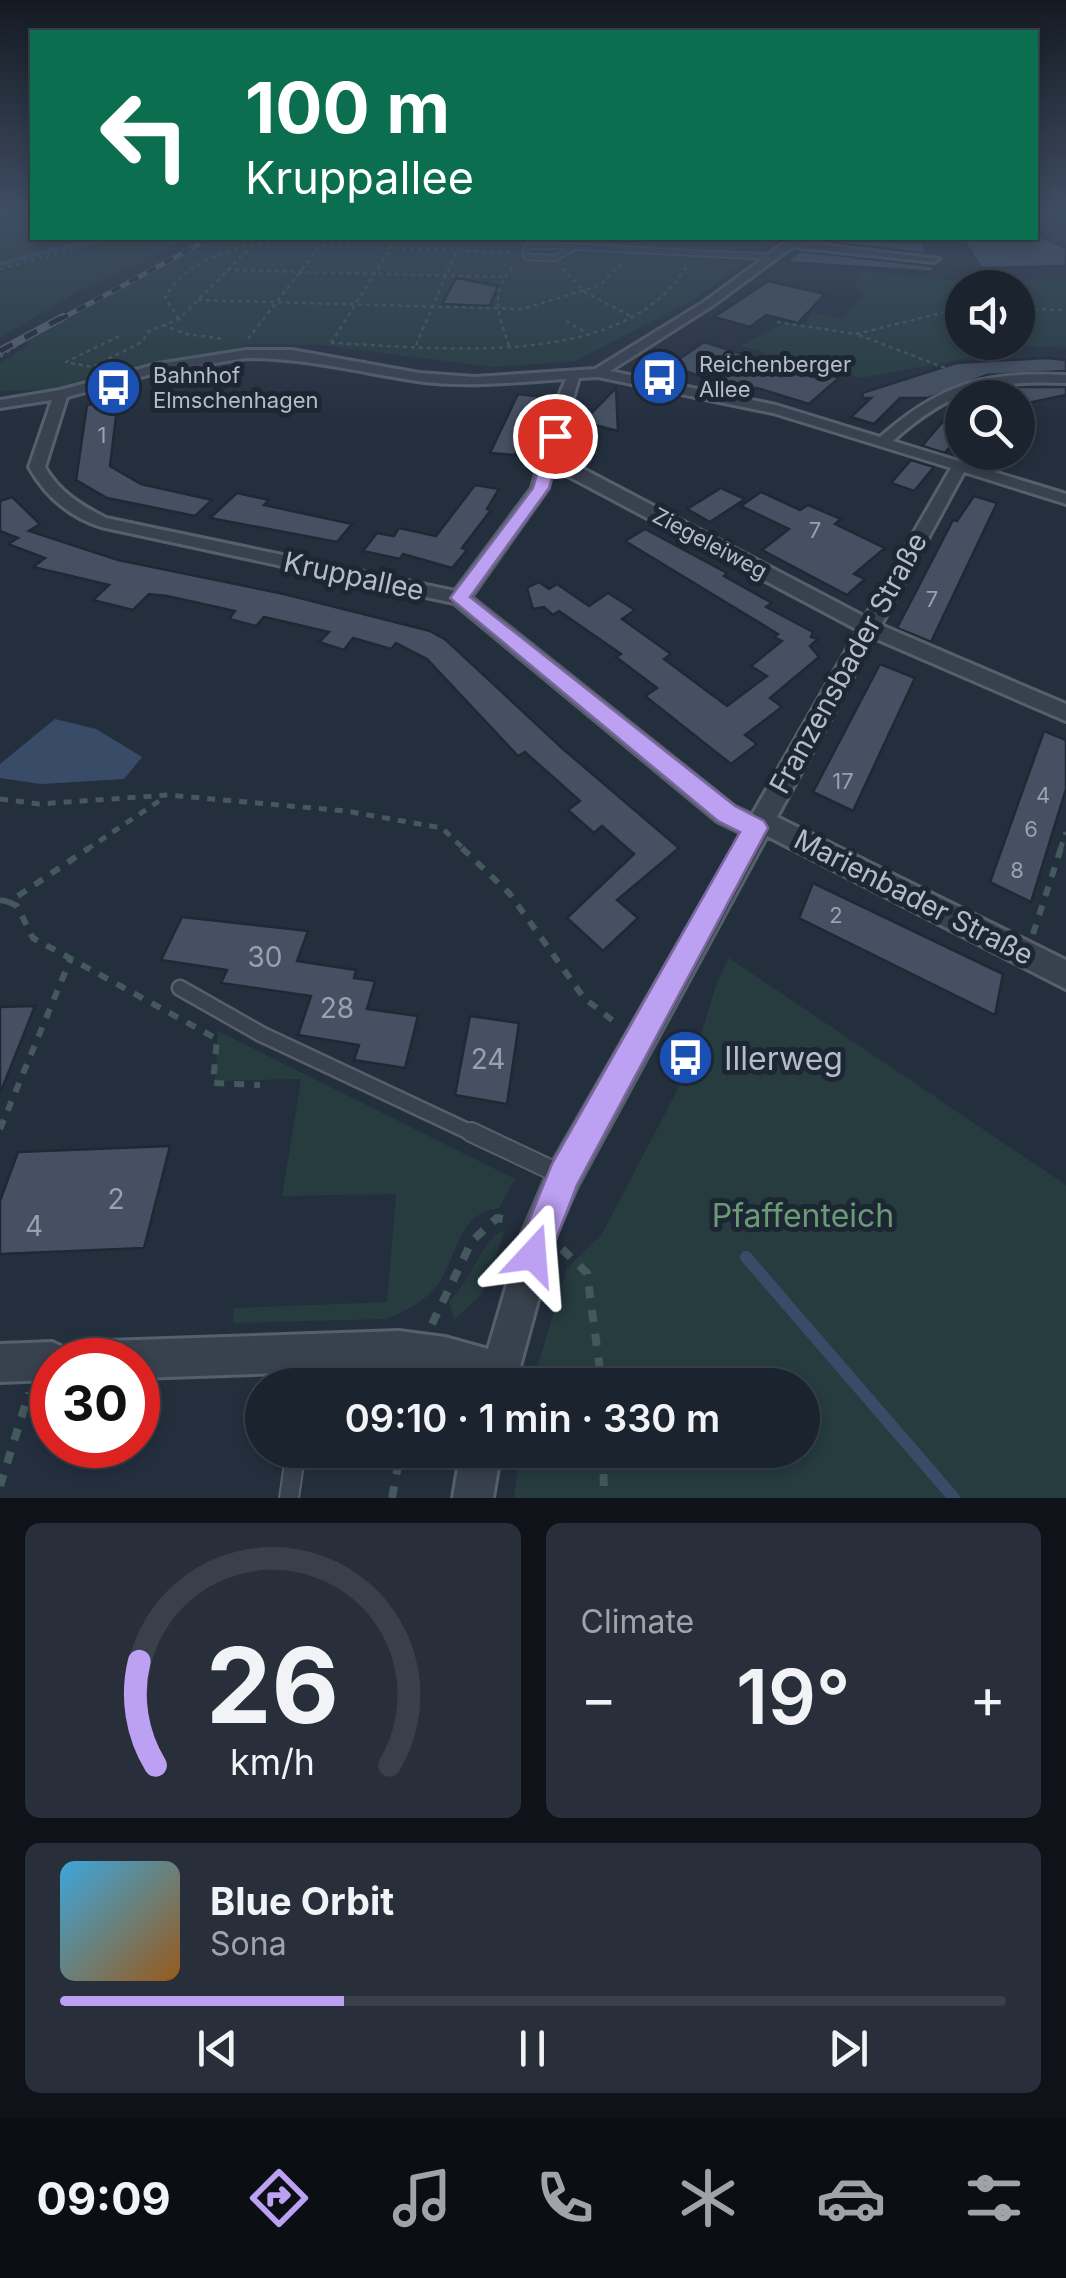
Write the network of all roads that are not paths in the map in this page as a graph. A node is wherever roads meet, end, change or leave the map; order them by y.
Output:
1 (736, 283) edge
2 (598, 374) junction
3 (574, 375) junction
4 (1066, 378) edge
5 (61, 394) junction
6 (0, 404) edge
7 (882, 443) junction
8 (550, 462) junction
9 (945, 463) edge
10 (957, 470) edge
11 (969, 470) edge
12 (1066, 499) edge
13 (460, 598) junction
14 (870, 628) junction
15 (1066, 712) edge
16 (758, 824) junction
17 (1066, 975) edge
18 (180, 988) dead end
19 (564, 1176) junction
20 (0, 1362) edge
21 (30, 1362) edge
22 (160, 1362) edge
23 (284, 1368) edge
24 (313, 1368) edge
25 (468, 1368) edge
26 (500, 1368) edge
27 (294, 1468) edge
28 (479, 1468) edge
29 (290, 1498) edge
30 (473, 1498) edge

1 - 2 street
2 - 3 street
2 - 7 street
3 - 5 street
3 - 8 street
4 - 7 street
5 - 6 street
5 - 13 street, Kruppallee
7 - 9 street
8 - 13 street
8 - 14 street, Ziegeleiweg
10 - 14 street, Franzensbader Straße
11 - 12 street
13 - 16 street, Kruppallee
14 - 15 street, Ziegeleiweg
14 - 16 street, Franzensbader Straße
16 - 17 street, Marienbader Straße
16 - 19 street, Franzensbader Straße
18 - 19 lane
19 - 26 street, Franzensbader Straße
20 - 21 street
22 - 23 street
24 - 25 street
27 - 29 lane
28 - 30 street

